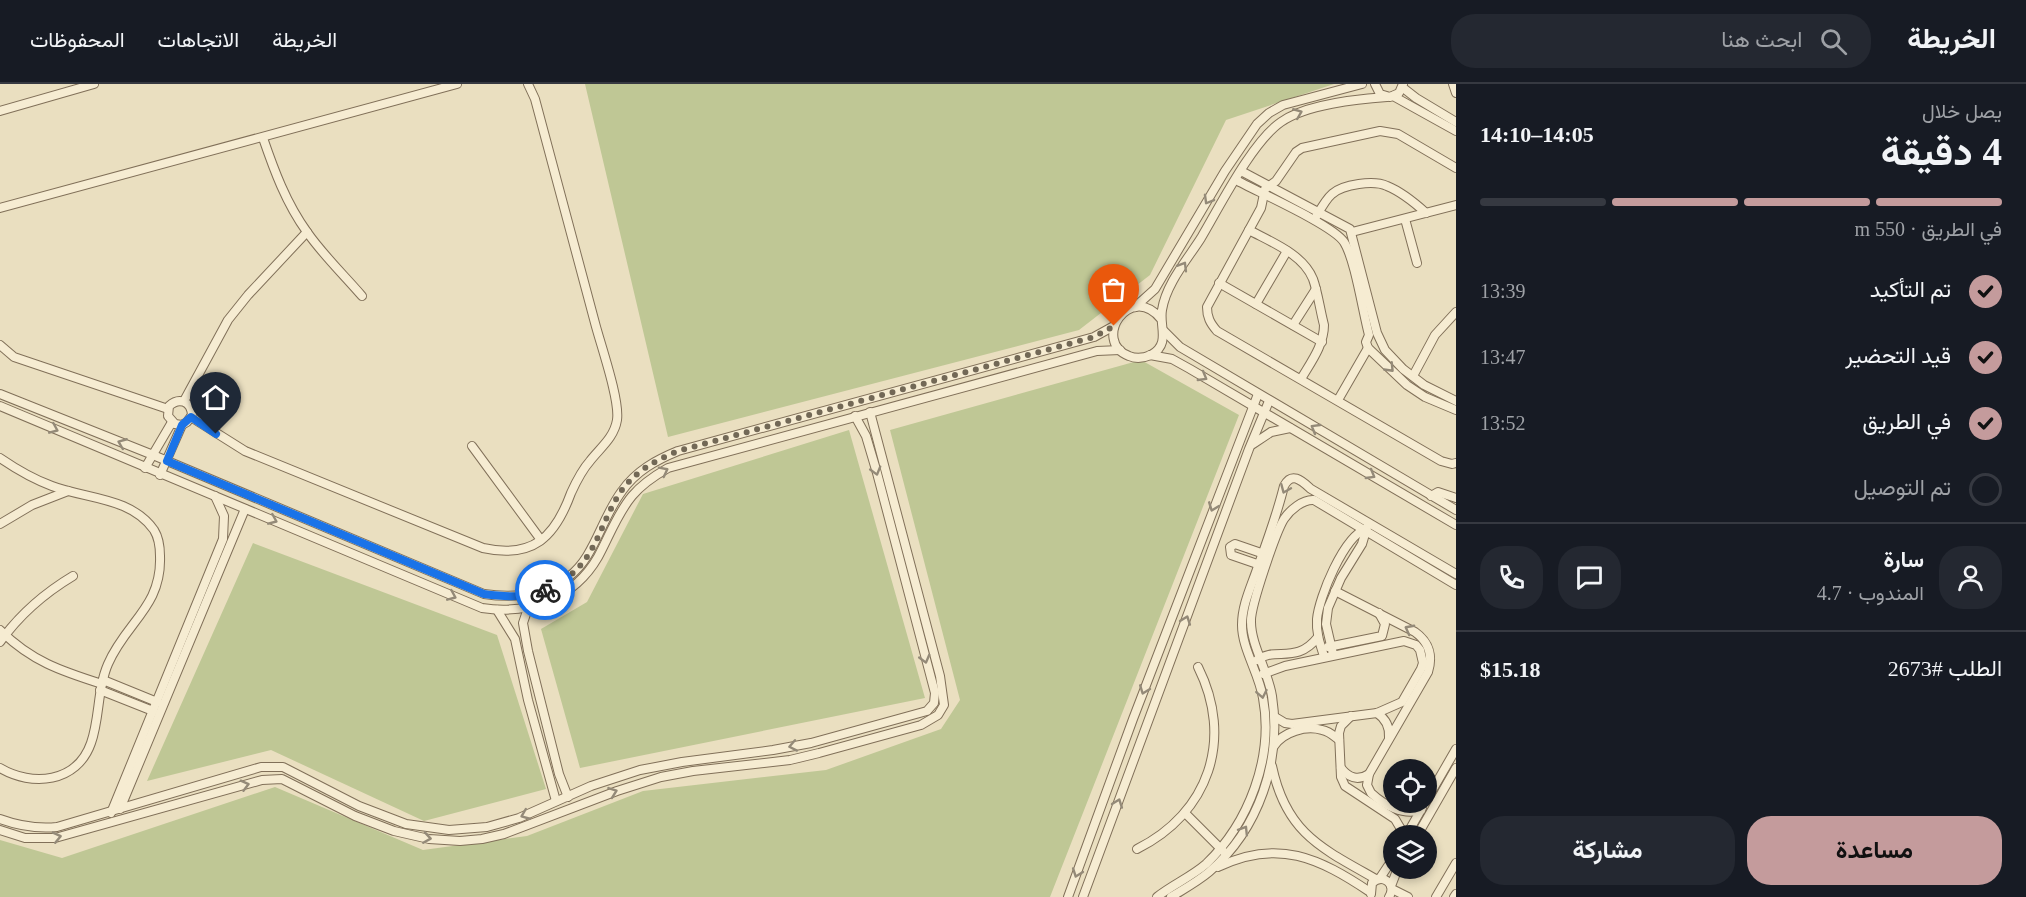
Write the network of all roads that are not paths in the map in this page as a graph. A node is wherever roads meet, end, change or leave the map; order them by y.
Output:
1 (94, 84) edge
2 (457, 84) edge
3 (1362, 84) edge
4 (1375, 84) edge
5 (1453, 84) edge
6 (529, 85) edge
7 (1403, 85) edge
8 (1456, 93) edge
9 (1390, 97) junction
10 (0, 111) edge
11 (1456, 122) edge
12 (1456, 131) edge
13 (263, 138) junction
14 (1456, 168) edge
15 (1226, 169) junction
16 (1238, 176) junction
17 (1269, 185) junction
18 (1263, 195) junction
19 (1456, 206) edge
20 (0, 208) edge
21 (1426, 213) junction
22 (1316, 216) junction
23 (1405, 219) junction
24 (1339, 229) junction
25 (1249, 230) junction
26 (307, 232) junction
27 (1352, 232) junction
28 (1287, 251) junction
29 (1417, 262) dead end
30 (1219, 283) junction
31 (1316, 289) junction
32 (362, 296) dead end
33 (1256, 304) junction
34 (1135, 307) junction
35 (1456, 312) edge
36 (1161, 319) junction
37 (1293, 325) junction
38 (1114, 326) junction
39 (1164, 331) junction
40 (1373, 334) junction
41 (1322, 342) junction
42 (0, 345) edge
43 (1368, 348) junction
44 (1120, 350) junction
45 (1150, 355) junction
46 (1413, 376) junction
47 (1301, 379) junction
48 (0, 394) edge
49 (1258, 394) junction
50 (1338, 400) junction
51 (184, 401) junction
52 (1269, 401) junction
53 (1456, 401) edge
54 (0, 406) edge
55 (1252, 406) junction
56 (168, 410) junction
57 (1456, 410) edge
58 (870, 412) junction
59 (1264, 413) junction
60 (855, 416) junction
61 (191, 417) junction
62 (172, 422) junction
63 (182, 425) junction
64 (1290, 428) junction
65 (472, 446) dead end
66 (1249, 449) junction
67 (153, 455) junction
68 (0, 458) edge
69 (167, 461) junction
70 (1456, 463) edge
71 (145, 468) junction
72 (160, 475) junction
73 (1311, 489) junction
74 (69, 491) junction
75 (215, 496) junction
76 (1431, 496) junction
77 (1456, 498) edge
78 (1306, 501) junction
79 (245, 509) junction
80 (1456, 510) edge
81 (0, 524) edge
82 (1456, 525) edge
83 (1367, 526) junction
84 (541, 540) junction
85 (1409, 551) junction
86 (1266, 554) junction
87 (1262, 566) junction
88 (1456, 574) edge
89 (73, 576) dead end
90 (1456, 585) edge
91 (1335, 591) junction
92 (528, 608) junction
93 (498, 610) junction
94 (1379, 613) junction
95 (2, 636) edge
96 (1318, 637) junction
97 (1376, 642) junction
98 (1328, 651) junction
99 (1261, 657) junction
100 (1198, 667) dead end
101 (1256, 669) junction
102 (1267, 674) junction
103 (102, 685) junction
104 (1408, 701) junction
105 (157, 702) junction
106 (153, 711) junction
107 (1377, 713) junction
108 (1351, 716) junction
109 (1275, 717) junction
110 (1389, 738) junction
111 (1339, 740) junction
112 (1274, 746) junction
113 (1456, 749) edge
114 (1271, 763) junction
115 (0, 768) edge
116 (1341, 768) junction
117 (1456, 768) edge
118 (1368, 777) junction
119 (1437, 782) edge
120 (1354, 794) junction
121 (568, 797) junction
122 (556, 801) junction
123 (1383, 801) edge
124 (121, 808) junction
125 (112, 811) junction
126 (1185, 813) junction
127 (0, 819) edge
128 (111, 822) junction
129 (1399, 825) edge
130 (1423, 825) edge
131 (0, 830) edge
132 (1137, 849) dead end
133 (1223, 851) junction
134 (1456, 863) edge
135 (1210, 871) junction
136 (1383, 872) edge
137 (1378, 879) junction
138 (1391, 891) edge
139 (1371, 895) edge
140 (1068, 897) edge
141 (1083, 897) edge
142 (1157, 897) edge
143 (1171, 897) edge
144 (1408, 897) edge
145 (1436, 897) edge

1 - 10 street
2 - 13 street
3 - 15 street
4 - 9 street
5 - 8 street
6 - 84 street
7 - 9 street
7 - 11 street
9 - 12 street
16 -> 9 street
13 - 20 street
13 - 26 street
14 - 17 street
15 - 16 street
15 -> 34 street
16 - 17 street
16 - 18 street
36 -> 16 street
17 - 18 street
17 - 22 street
18 - 22 street
18 - 25 street
19 - 21 street
21 - 22 street
21 - 23 street
22 - 24 street
23 - 27 street
23 - 29 street
24 - 27 street
24 - 40 street
25 - 28 street
25 - 30 street
26 - 32 street
26 - 51 street
27 - 40 street
28 - 31 street
28 - 33 street
30 - 33 street
30 - 47 street
31 - 37 street
31 - 41 street
33 - 37 street
34 - 36 street
34 - 38 street
35 - 46 street
36 - 39 street
37 - 41 street
38 - 44 street
38 - 69 street
39 - 45 street
39 - 49 street
40 - 43 street
40 - 46 street
41 - 47 street
42 - 56 street
43 - 50 street
43 -> 57 street
44 - 45 street
44 - 58 street
45 -> 55 street
46 - 53 street
47 - 50 street
67 -> 48 street
49 - 52 street
49 - 55 street
50 - 70 street
51 - 56 street
51 - 61 street
52 - 59 street
76 -> 52 street
54 -> 71 street
55 - 59 street
55 -> 140 street
56 - 62 street
58 - 60 street
128 -> 58 street
59 - 64 street
59 - 66 street
92 -> 60 street
60 -> 121 street
61 - 63 street
61 - 84 street
62 - 63 street
62 - 67 street
63 - 69 street
64 - 66 street
64 -> 82 street
65 - 84 street
141 -> 66 street
67 - 69 street
67 - 71 street
68 - 74 street
69 - 72 street
71 - 72 street
72 - 75 street
73 - 78 street
73 - 83 street
73 -> 86 street
74 - 81 street
74 - 103 street
75 - 79 street
75 - 105 street
76 - 77 street
76 - 80 street
78 - 83 street
78 - 86 street
79 -> 93 street
79 - 124 street
83 - 85 street
83 - 91 street
83 - 96 street
85 - 88 street
85 - 90 street
86 - 87 street
86 - 87 street
87 - 99 street
87 - 101 street
89 - 95 street
91 - 94 street
91 - 98 street
92 - 93 street
92 - 121 street
93 - 122 street
94 - 97 street
104 -> 94 street
95 - 103 street
96 - 98 street
96 - 99 street
97 - 98 street
97 - 104 street
98 - 102 street
99 - 101 street
99 - 102 street
100 - 126 street
101 - 102 street
101 -> 133 street
102 - 109 street
103 - 105 street
103 - 106 street
103 - 115 street
104 - 107 street
104 - 110 street
105 - 106 street
106 - 125 street
107 - 108 street
107 - 110 street
108 - 109 street
108 - 111 street
109 - 112 street
110 - 118 street
111 - 112 street
111 - 116 street
112 - 114 street
113 - 119 street
133 -> 114 street
114 - 137 street
116 - 118 street
116 - 120 street
117 - 130 street
118 - 120 street
118 - 123 street
120 - 129 street
121 - 122 street
122 -> 124 street
124 - 125 street
124 - 128 street
125 - 127 street
125 - 128 street
126 - 132 street
126 - 133 street
131 -> 128 street
133 - 135 street
133 - 142 street
134 - 145 street
135 - 139 street
135 - 143 street
136 - 137 street
137 - 138 street
137 - 139 street
138 - 144 street

